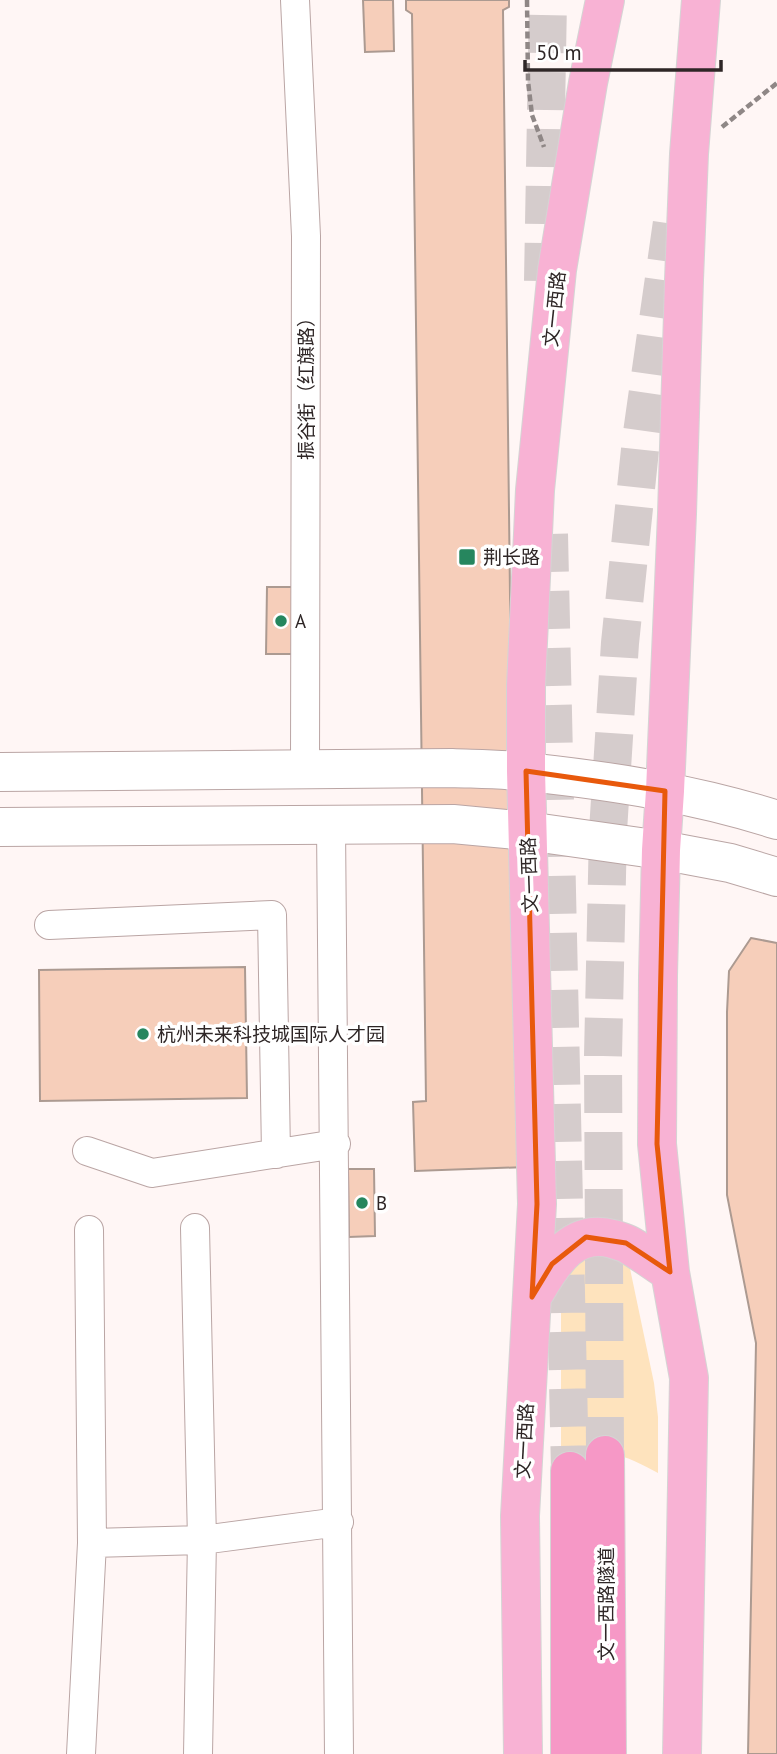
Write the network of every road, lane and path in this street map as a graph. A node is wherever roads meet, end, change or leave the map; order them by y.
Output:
1 (295, 0) edge
2 (527, 0) edge
3 (605, 0) edge
4 (701, 0) edge
5 (777, 82) edge
6 (545, 150) dead end
7 (689, 154) junction
8 (305, 769) junction
9 (526, 771) junction
10 (0, 772) edge
11 (665, 791) junction
12 (777, 820) edge
13 (331, 825) junction
14 (0, 827) edge
15 (527, 831) junction
16 (660, 850) junction
17 (777, 877) edge
18 (49, 925) dead end
19 (336, 1144) junction
20 (87, 1151) dead end
21 (276, 1154) junction
22 (195, 1228) dead end
23 (89, 1230) dead end
24 (670, 1272) junction
25 (532, 1297) junction
26 (605, 1455) tunnel mouth
27 (570, 1471) tunnel mouth
28 (339, 1522) junction
29 (202, 1540) junction
30 (92, 1543) junction
31 (82, 1754) edge
32 (198, 1754) edge
33 (339, 1754) edge
34 (523, 1754) edge
35 (570, 1754) edge
36 (607, 1754) edge
37 (682, 1754) edge

1 - 8 street, 振谷街（红旗路）
2 - 6 path
3 - 9 main road, 文一西路
4 - 7 main road
5 - 7 path
7 - 11 main road
8 - 9 main road
8 - 10 main road
9 - 11 main road
9 - 15 main road, 文一西路
11 - 12 main road
11 - 16 main road
13 - 14 main road
13 - 15 main road
13 - 19 street
15 - 16 main road
15 - 25 main road, 文一西路
16 - 17 main road
16 - 24 main road
18 - 21 street
19 - 21 street
19 - 28 street
20 - 21 street
22 - 29 street
23 - 30 street
24 - 25 main road
24 - 37 main road
25 - 34 main road, 文一西路
26 - 36 highway, 文一西路隧道
27 - 35 highway, 文一西路隧道
28 - 29 street
28 - 33 street
29 - 30 street
29 - 32 street
30 - 31 street

